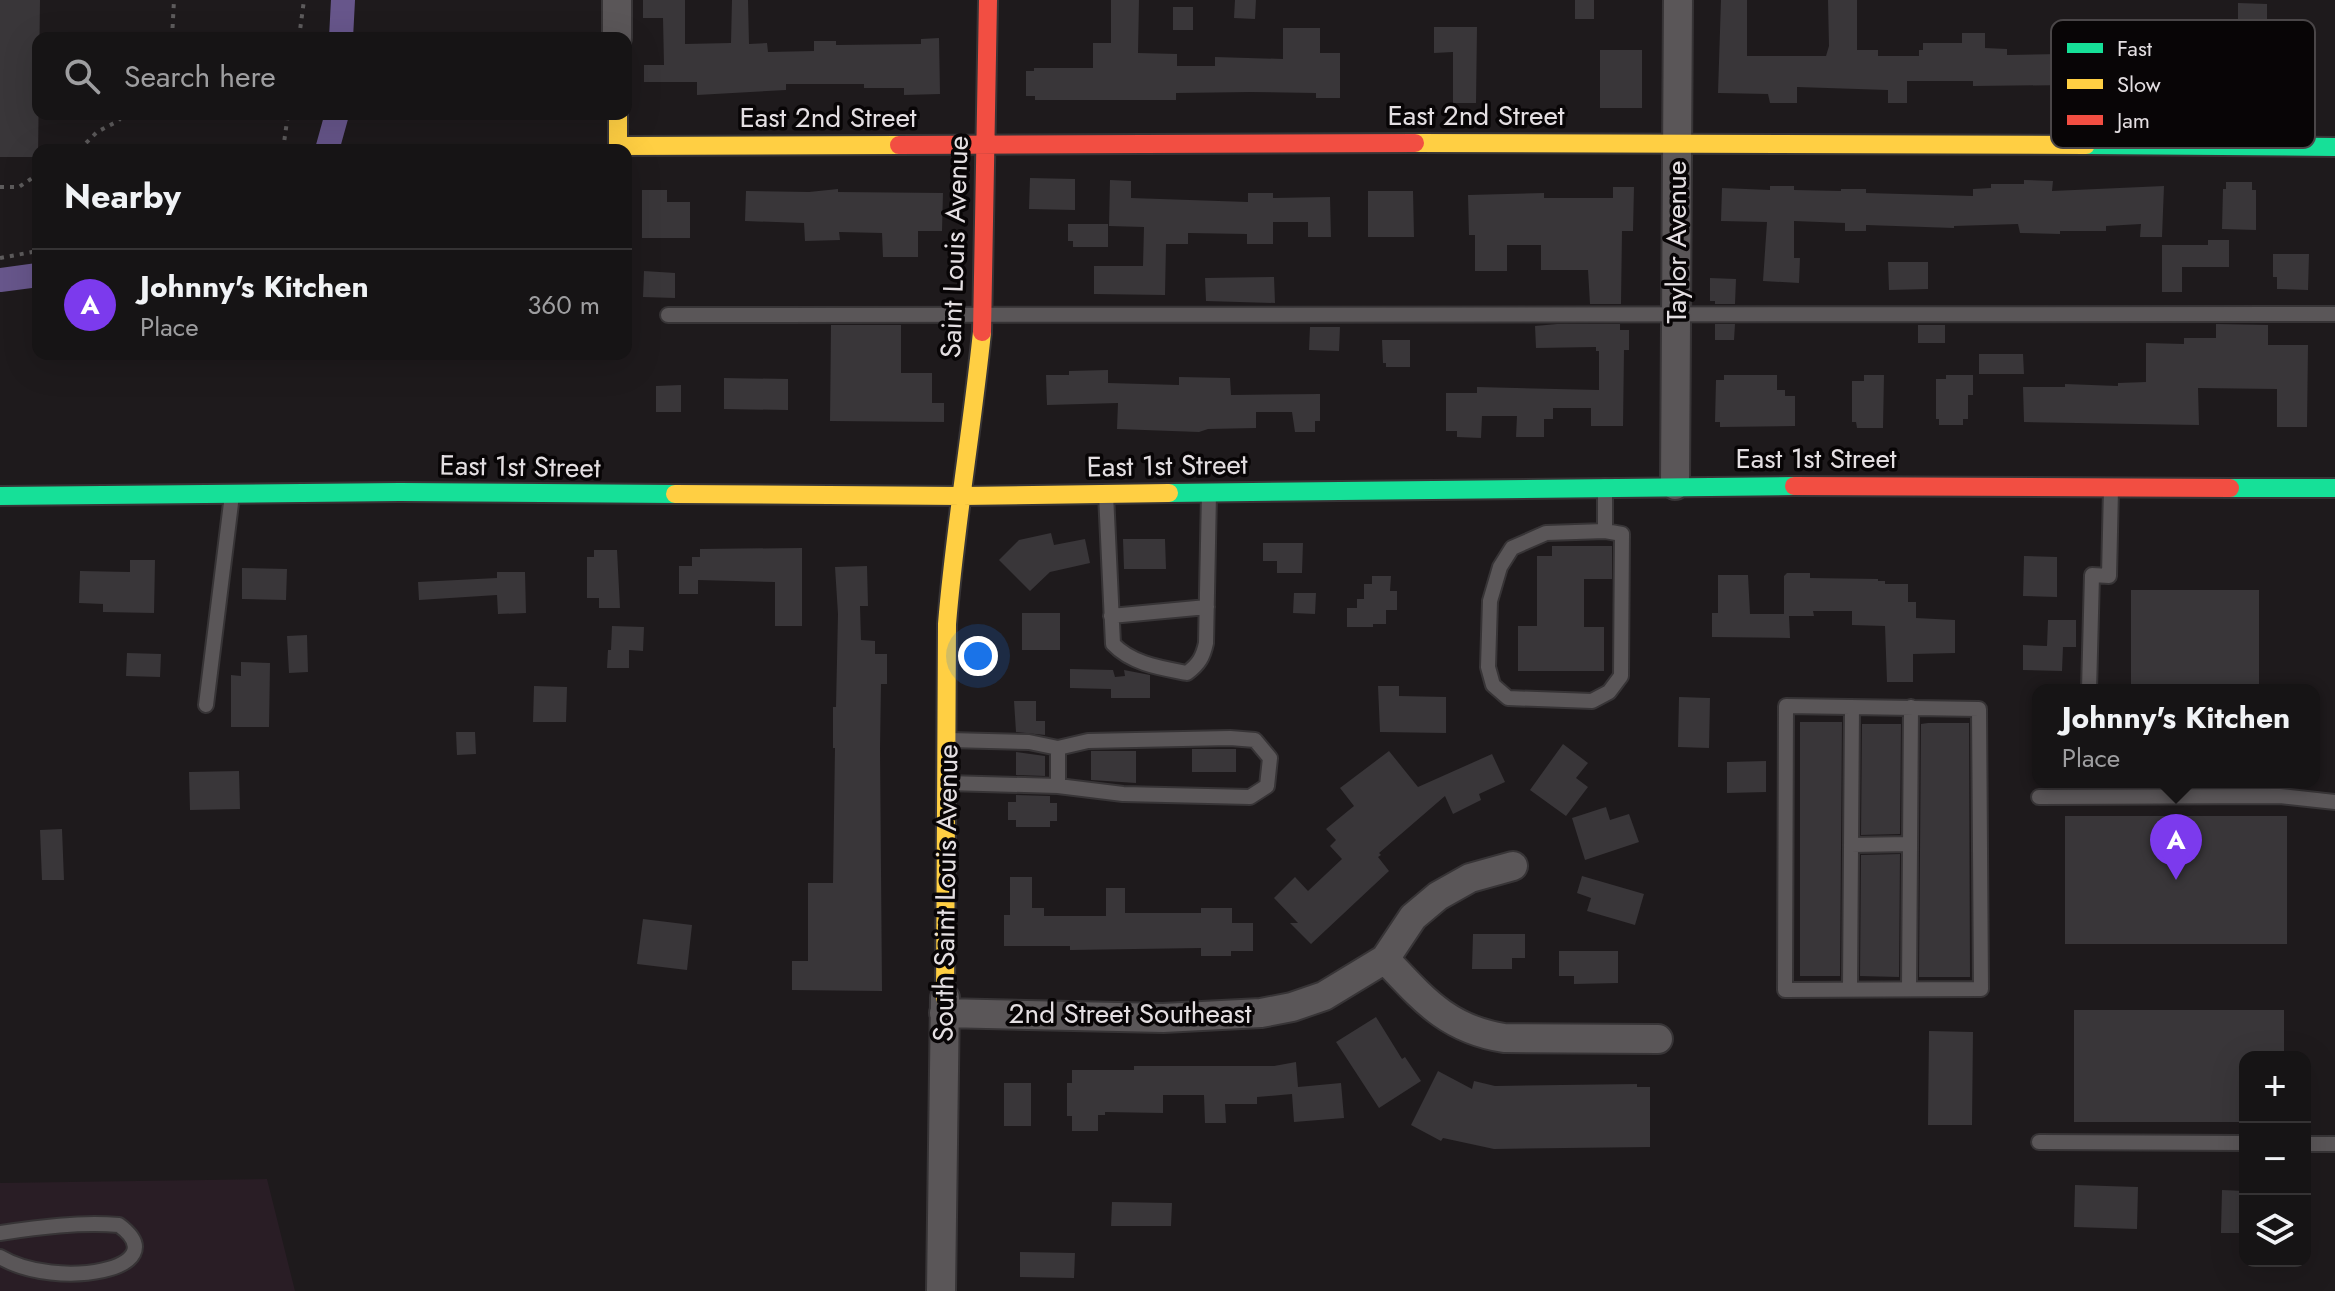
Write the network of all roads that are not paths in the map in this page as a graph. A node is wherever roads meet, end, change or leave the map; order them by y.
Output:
1 (617, 0) edge
2 (988, 0) edge
3 (1678, 0) edge
4 (617, 32) edge
5 (618, 120) edge
6 (1677, 142) junction
7 (618, 144) edge
8 (986, 145) junction
9 (2051, 145) edge
10 (632, 146) edge
11 (2315, 147) edge
12 (2335, 147) edge
13 (984, 314) junction
14 (1676, 314) junction
15 (2335, 314) edge
16 (668, 315) dead end
17 (1675, 485) junction
18 (1605, 486) junction
19 (2111, 487) junction
20 (2335, 488) edge
21 (1209, 492) junction
22 (232, 494) junction
23 (1106, 494) junction
24 (0, 496) edge
25 (962, 496) junction
26 (1605, 531) junction
27 (1207, 607) junction
28 (1111, 616) junction
29 (2089, 684) edge
30 (206, 705) dead end
31 (1852, 707) junction
32 (1911, 707) junction
33 (947, 740) junction
34 (1058, 748) junction
35 (946, 783) junction
36 (1058, 786) junction
37 (2087, 790) edge
38 (2039, 797) dead end
39 (2335, 802) edge
40 (1910, 844) junction
41 (1851, 845) junction
42 (1513, 866) dead end
43 (1385, 959) junction
44 (1850, 989) junction
45 (1909, 989) junction
46 (944, 1006) junction
47 (1658, 1039) dead end
48 (2039, 1142) dead end
49 (2239, 1143) edge
50 (2311, 1144) edge
51 (2335, 1144) edge
52 (0, 1233) edge
53 (0, 1257) edge
54 (941, 1291) edge

1 - 4 street
2 - 8 street, Saint Louis Avenue
3 - 6 street, Taylor Avenue
5 - 7 street, East 2nd Street
6 - 8 street, East 2nd Street
6 - 9 street, East 2nd Street
6 - 14 street, Taylor Avenue
8 - 10 street, East 2nd Street
8 - 13 street, Saint Louis Avenue
11 - 12 street, East 2nd Street
13 - 14 lane
13 - 16 lane
13 - 25 street, Saint Louis Avenue
14 - 15 lane
14 - 17 street, Taylor Avenue
17 - 18 street, East 1st Street
17 - 19 street, East 1st Street
18 - 21 street, East 1st Street
18 - 26 lane
19 - 20 street, East 1st Street
19 - 29 lane
21 - 23 street, East 1st Street
21 - 27 lane
22 - 24 street, East 1st Street
22 - 25 street, East 1st Street
22 - 30 lane
23 - 25 street, East 1st Street
23 - 28 lane
25 - 33 street, South Saint Louis Avenue
26 - 26 lane
27 - 28 lane
27 - 28 lane
31 - 32 lane
31 - 41 lane
31 - 44 lane
32 - 40 lane
32 - 45 lane
33 - 34 lane
33 - 35 street, South Saint Louis Avenue
34 - 36 lane
34 - 36 lane
35 - 36 lane
35 - 46 street, South Saint Louis Avenue
37 - 38 lane
37 - 39 lane
40 - 41 lane
40 - 45 lane
41 - 44 lane
42 - 43 street
43 - 46 street, 2nd Street Southeast
43 - 47 street
44 - 45 lane
46 - 54 street, South Saint Louis Avenue
48 - 49 lane
50 - 51 lane
52 - 53 lane

